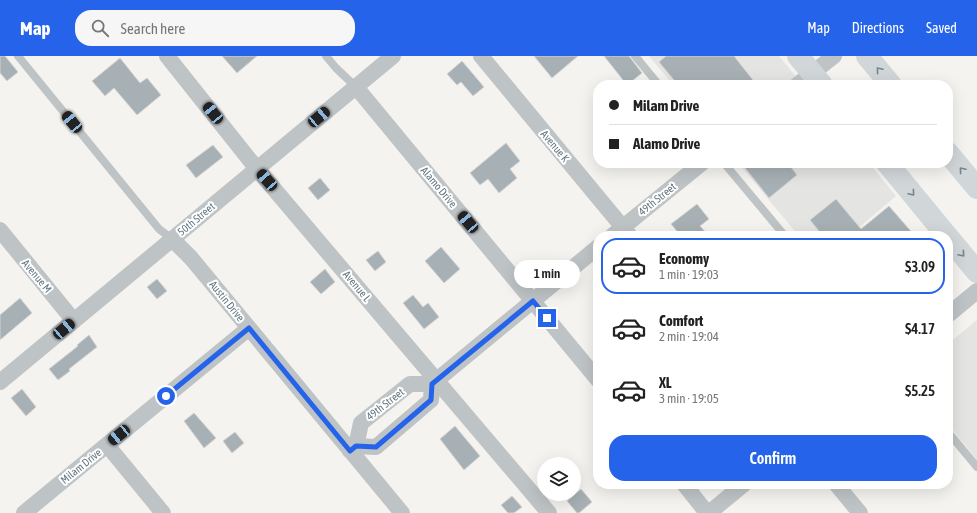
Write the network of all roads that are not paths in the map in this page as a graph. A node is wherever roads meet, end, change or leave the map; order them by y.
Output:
1 (18, 56) edge
2 (167, 56) edge
3 (326, 56) edge
4 (393, 56) edge
5 (481, 56) edge
6 (635, 56) edge
7 (798, 56) edge
8 (834, 56) edge
9 (867, 56) edge
10 (655, 80) edge
11 (810, 80) edge
12 (811, 80) edge
13 (887, 80) edge
14 (356, 86) junction
15 (953, 159) edge
16 (696, 168) edge
17 (728, 168) edge
18 (891, 168) edge
19 (257, 169) junction
20 (977, 188) edge
21 (0, 230) edge
22 (619, 231) edge
23 (623, 231) edge
24 (781, 231) edge
25 (944, 231) edge
26 (172, 239) junction
27 (953, 242) edge
28 (593, 252) edge
29 (977, 272) edge
30 (977, 291) edge
31 (533, 301) junction
32 (953, 311) edge
33 (74, 321) junction
34 (249, 328) junction
35 (593, 374) edge
36 (0, 382) edge
37 (435, 382) junction
38 (953, 438) edge
39 (107, 445) junction
40 (353, 448) junction
41 (977, 467) edge
42 (688, 489) edge
43 (738, 489) edge
44 (840, 489) edge
45 (24, 513) edge
46 (163, 513) edge
47 (402, 513) edge
48 (549, 513) edge
49 (708, 513) edge
50 (860, 513) edge

1 - 26 lane
2 - 19 street, Avenue L
3 - 14 lane
4 - 14 street, 50th Street
5 - 22 street, Avenue K
6 - 10 lane
7 - 11 main road
8 - 12 street
13 -> 9 main road
14 - 19 street, 50th Street
14 - 31 street, Alamo Drive
20 -> 15 main road
16 - 23 street, 49th Street
17 - 24 lane
18 -> 25 main road
19 - 26 street, 50th Street
19 - 37 street, Avenue L
21 - 33 street, Avenue M
26 - 33 street, 50th Street
26 - 34 street, Austin Drive
27 -> 29 main road
28 - 31 street
30 - 32 street
31 - 35 street, Alamo Drive
31 - 37 street
33 - 36 street, 50th Street
34 - 39 street, Milam Drive
34 - 40 street, Austin Drive
37 - 40 street
37 - 40 street, 49th Street
37 - 48 street, Avenue L
38 - 41 lane
39 - 45 street, Milam Drive
39 - 46 street
40 - 47 street, Austin Drive
42 - 49 street
43 - 49 street
44 - 50 street

